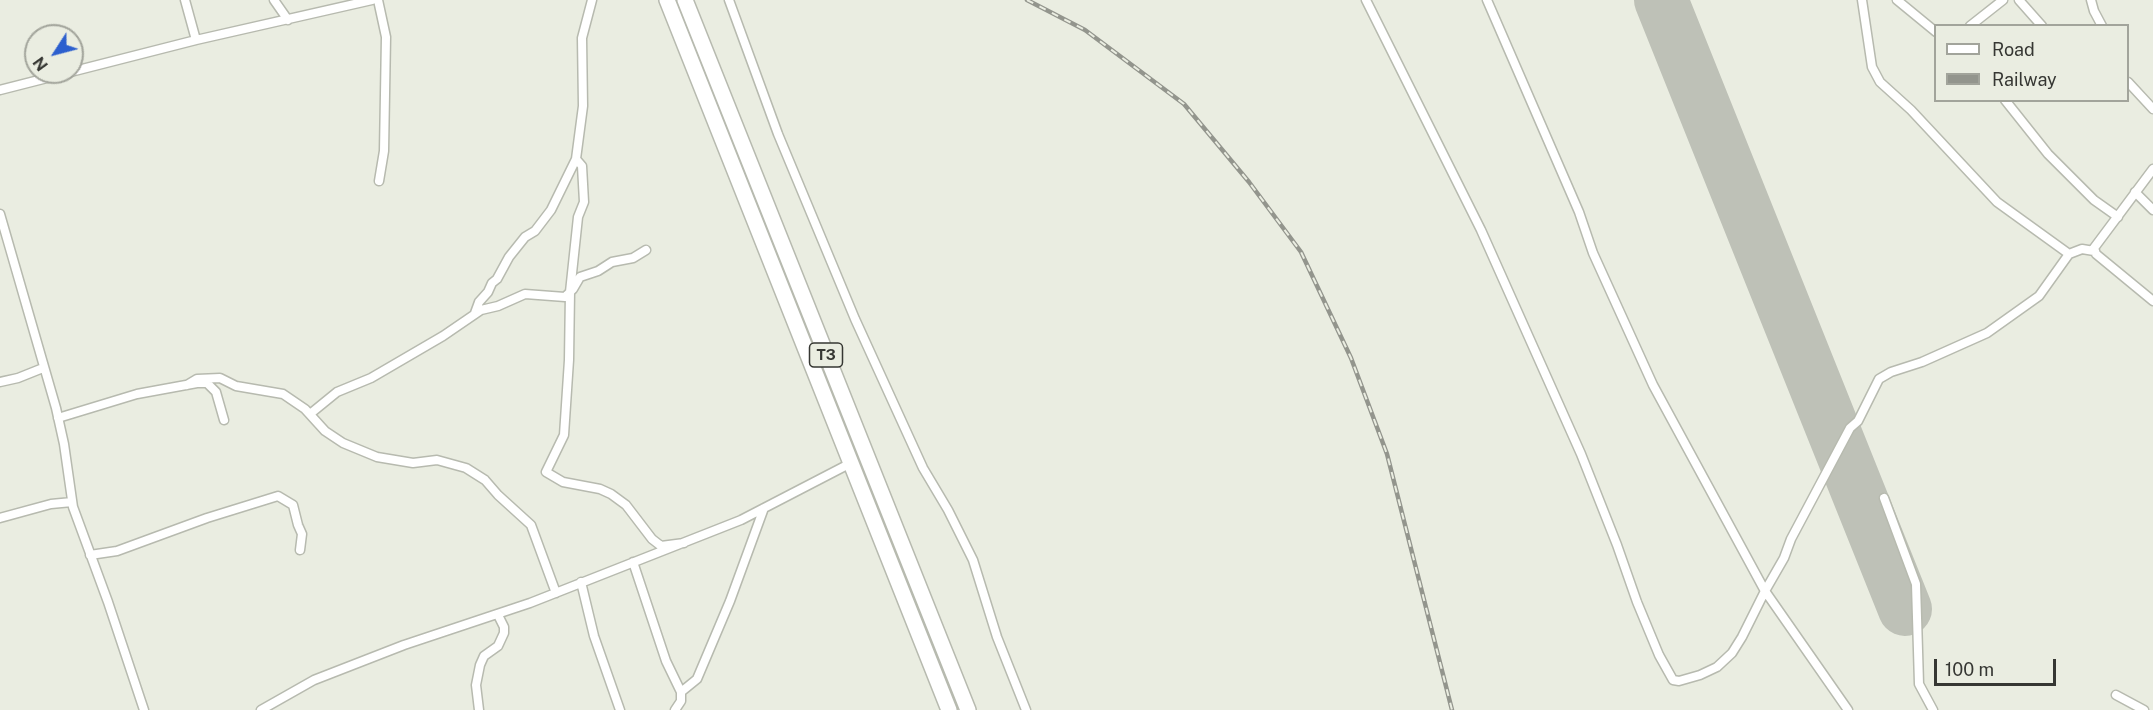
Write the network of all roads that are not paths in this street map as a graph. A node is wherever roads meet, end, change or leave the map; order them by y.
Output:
1 (185, 0) edge
2 (274, 0) edge
3 (372, 0) edge
4 (378, 0) edge
5 (592, 0) edge
6 (667, 0) edge
7 (685, 0) edge
8 (729, 0) edge
9 (1366, 0) edge
10 (1487, 0) edge
11 (1862, 0) edge
12 (1897, 0) edge
13 (2002, 0) edge
14 (2019, 0) edge
15 (2091, 0) edge
16 (288, 20) junction
17 (1972, 24) edge
18 (2040, 24) edge
19 (2101, 24) edge
20 (1934, 31) edge
21 (196, 40) junction
22 (2129, 84) edge
23 (0, 90) edge
24 (2007, 102) edge
25 (2153, 110) edge
26 (576, 159) junction
27 (2153, 169) edge
28 (379, 181) dead end
29 (2135, 192) junction
30 (2153, 210) edge
31 (0, 214) edge
32 (2118, 217) junction
33 (646, 250) dead end
34 (2094, 251) junction
35 (2068, 254) junction
36 (570, 292) junction
37 (2153, 301) edge
38 (475, 314) junction
39 (43, 368) junction
40 (0, 382) edge
41 (187, 385) junction
42 (309, 414) junction
43 (58, 418) junction
44 (224, 420) dead end
45 (851, 463) junction
46 (1884, 498) dead end
47 (72, 502) junction
48 (764, 508) junction
49 (0, 518) edge
50 (684, 543) junction
51 (300, 550) dead end
52 (90, 555) junction
53 (633, 562) junction
54 (581, 582) junction
55 (1765, 591) junction
56 (556, 592) junction
57 (498, 615) junction
58 (681, 692) junction
59 (2116, 695) dead end
60 (144, 710) edge
61 (261, 710) edge
62 (479, 710) edge
63 (620, 710) edge
64 (675, 710) edge
65 (948, 710) edge
66 (968, 710) edge
67 (1026, 710) edge
68 (1848, 710) edge
69 (1933, 710) edge
70 (2144, 710) edge

1 - 21 street
2 - 16 street
3 - 16 street
4 - 28 street
5 - 26 street
6 - 45 highway, T3
7 - 66 highway, T3
8 - 67 street
9 - 55 street
10 - 55 street
11 - 35 street
12 - 20 street
13 - 17 street
14 - 18 street
15 - 19 street
16 - 21 street
21 - 23 street
22 - 25 street
24 - 32 street
26 - 36 street
26 - 38 street
27 - 29 street
29 - 30 street
29 - 32 street
31 - 39 street
32 - 34 street
33 - 36 street
34 - 35 street
34 - 37 street
35 - 55 street
36 - 38 street
36 - 50 street
38 - 42 street
39 - 40 street
39 - 43 street
41 - 42 street
41 - 43 street
41 - 44 street
42 - 56 street
43 - 47 street
45 - 48 street
45 - 65 highway, T3
46 - 69 street
47 - 49 street
47 - 52 street
48 - 50 street
48 - 58 street
50 - 53 street
51 - 52 street
52 - 60 street
53 - 54 street
53 - 58 street
54 - 56 street
54 - 63 street
55 - 68 street
56 - 57 street
57 - 61 street
57 - 62 street
58 - 64 street
59 - 70 street

